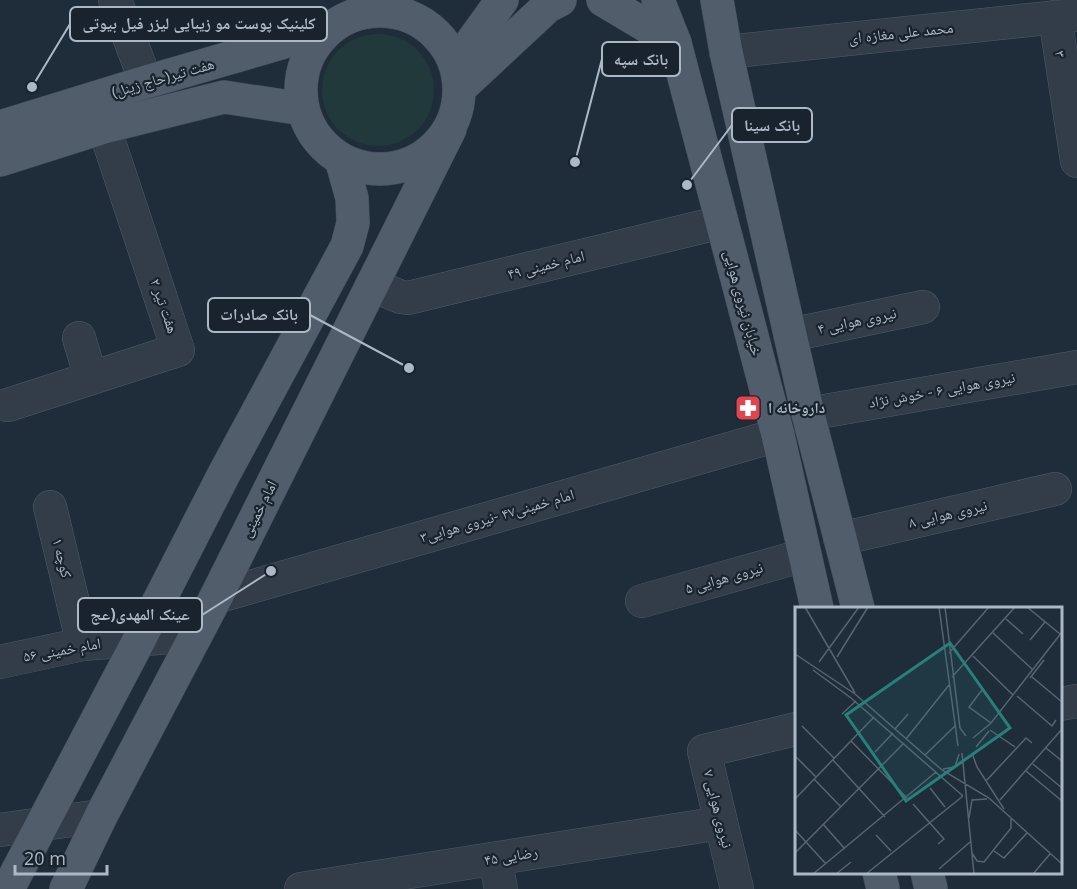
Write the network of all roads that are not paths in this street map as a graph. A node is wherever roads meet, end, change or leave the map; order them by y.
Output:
1 (115, 0) edge
2 (502, 0) edge
3 (560, 0) edge
4 (603, 0) edge
5 (658, 0) edge
6 (717, 0) edge
7 (383, 5) edge
8 (1066, 16) edge
9 (326, 30) junction
10 (675, 43) junction
11 (726, 52) junction
12 (458, 76) junction
13 (146, 82) junction
14 (303, 109) junction
15 (0, 127) edge
16 (104, 127) junction
17 (450, 129) junction
18 (341, 159) junction
19 (0, 160) edge
20 (1077, 161) edge
21 (722, 222) junction
22 (372, 285) junction
23 (923, 307) dead end
24 (790, 335) junction
25 (79, 338) dead end
26 (1077, 367) edge
27 (104, 383) junction
28 (8, 405) dead end
29 (808, 414) junction
30 (778, 435) junction
31 (1055, 489) dead end
32 (50, 507) dead end
33 (840, 539) junction
34 (805, 555) junction
35 (216, 597) junction
36 (642, 601) dead end
37 (817, 607) edge
38 (857, 607) edge
39 (196, 635) junction
40 (139, 640) junction
41 (83, 644) junction
42 (0, 662) edge
43 (1077, 700) edge
44 (1062, 704) edge
45 (795, 729) edge
46 (101, 816) junction
47 (721, 823) junction
48 (42, 824) junction
49 (0, 830) edge
50 (498, 874) edge
51 (879, 874) edge
52 (927, 874) edge
53 (335, 886) edge
54 (8, 889) edge
55 (66, 889) edge
56 (301, 889) edge
57 (737, 889) edge
58 (883, 889) edge
59 (931, 889) edge

1 - 13 street
2 - 12 main road
3 - 12 main road
4 - 10 main road
5 - 10 main road, خیابان نیروی هوایی
6 - 11 main road
7 - 9 main road
7 - 12 main road
8 - 11 street, محمد علی مغازه ای
8 - 20 street, ۳
9 - 13 main road, هفت تیر(حاج زینل)
9 - 14 main road
10 - 21 main road, خیابان نیروی هوایی
11 - 24 main road
12 - 17 main road
13 - 15 main road, هفت تیر(حاج زینل)
14 - 16 main road
14 - 18 main road
16 - 19 main road
16 - 27 street, هفت تیر ۲
17 - 18 main road
17 - 22 main road, امام خمینی
18 - 40 main road
21 - 22 street, امام خمینی ۴۹
21 - 30 main road, خیابان نیروی هوایی
22 - 35 main road, امام خمینی
23 - 24 street, نیروی هوایی ۴
24 - 29 main road
25 - 27 street
26 - 29 street, نیروی هوایی ۶ - خوش نژاد
27 - 28 street, هفت تیر ۲
29 - 33 main road
30 - 34 main road, خیابان نیروی هوایی
30 - 35 street, امام خمینی۴۷ -نیروی هوایی۳
31 - 33 street, نیروی هوایی ۸
32 - 41 street, کوچه ۱
33 - 38 main road
34 - 36 street, نیروی هوایی ۵
34 - 37 main road, خیابان نیروی هوایی
35 - 39 main road, امام خمینی
39 - 40 street, امام خمینی ۵۶
39 - 46 main road, امام خمینی
40 - 41 street, امام خمینی ۵۶
40 - 48 main road
41 - 42 street, امام خمینی ۵۶
43 - 44 street
45 - 47 street, نیروی هوایی ۷
46 - 48 street
46 - 55 main road, امام خمینی
47 - 50 street, رضایی ۴۵
47 - 57 street, نیروی هوایی ۷
48 - 49 street
48 - 54 main road
50 - 53 street, رضایی ۴۵
51 - 58 main road
52 - 59 main road
53 - 56 street, رضایی ۴۵

